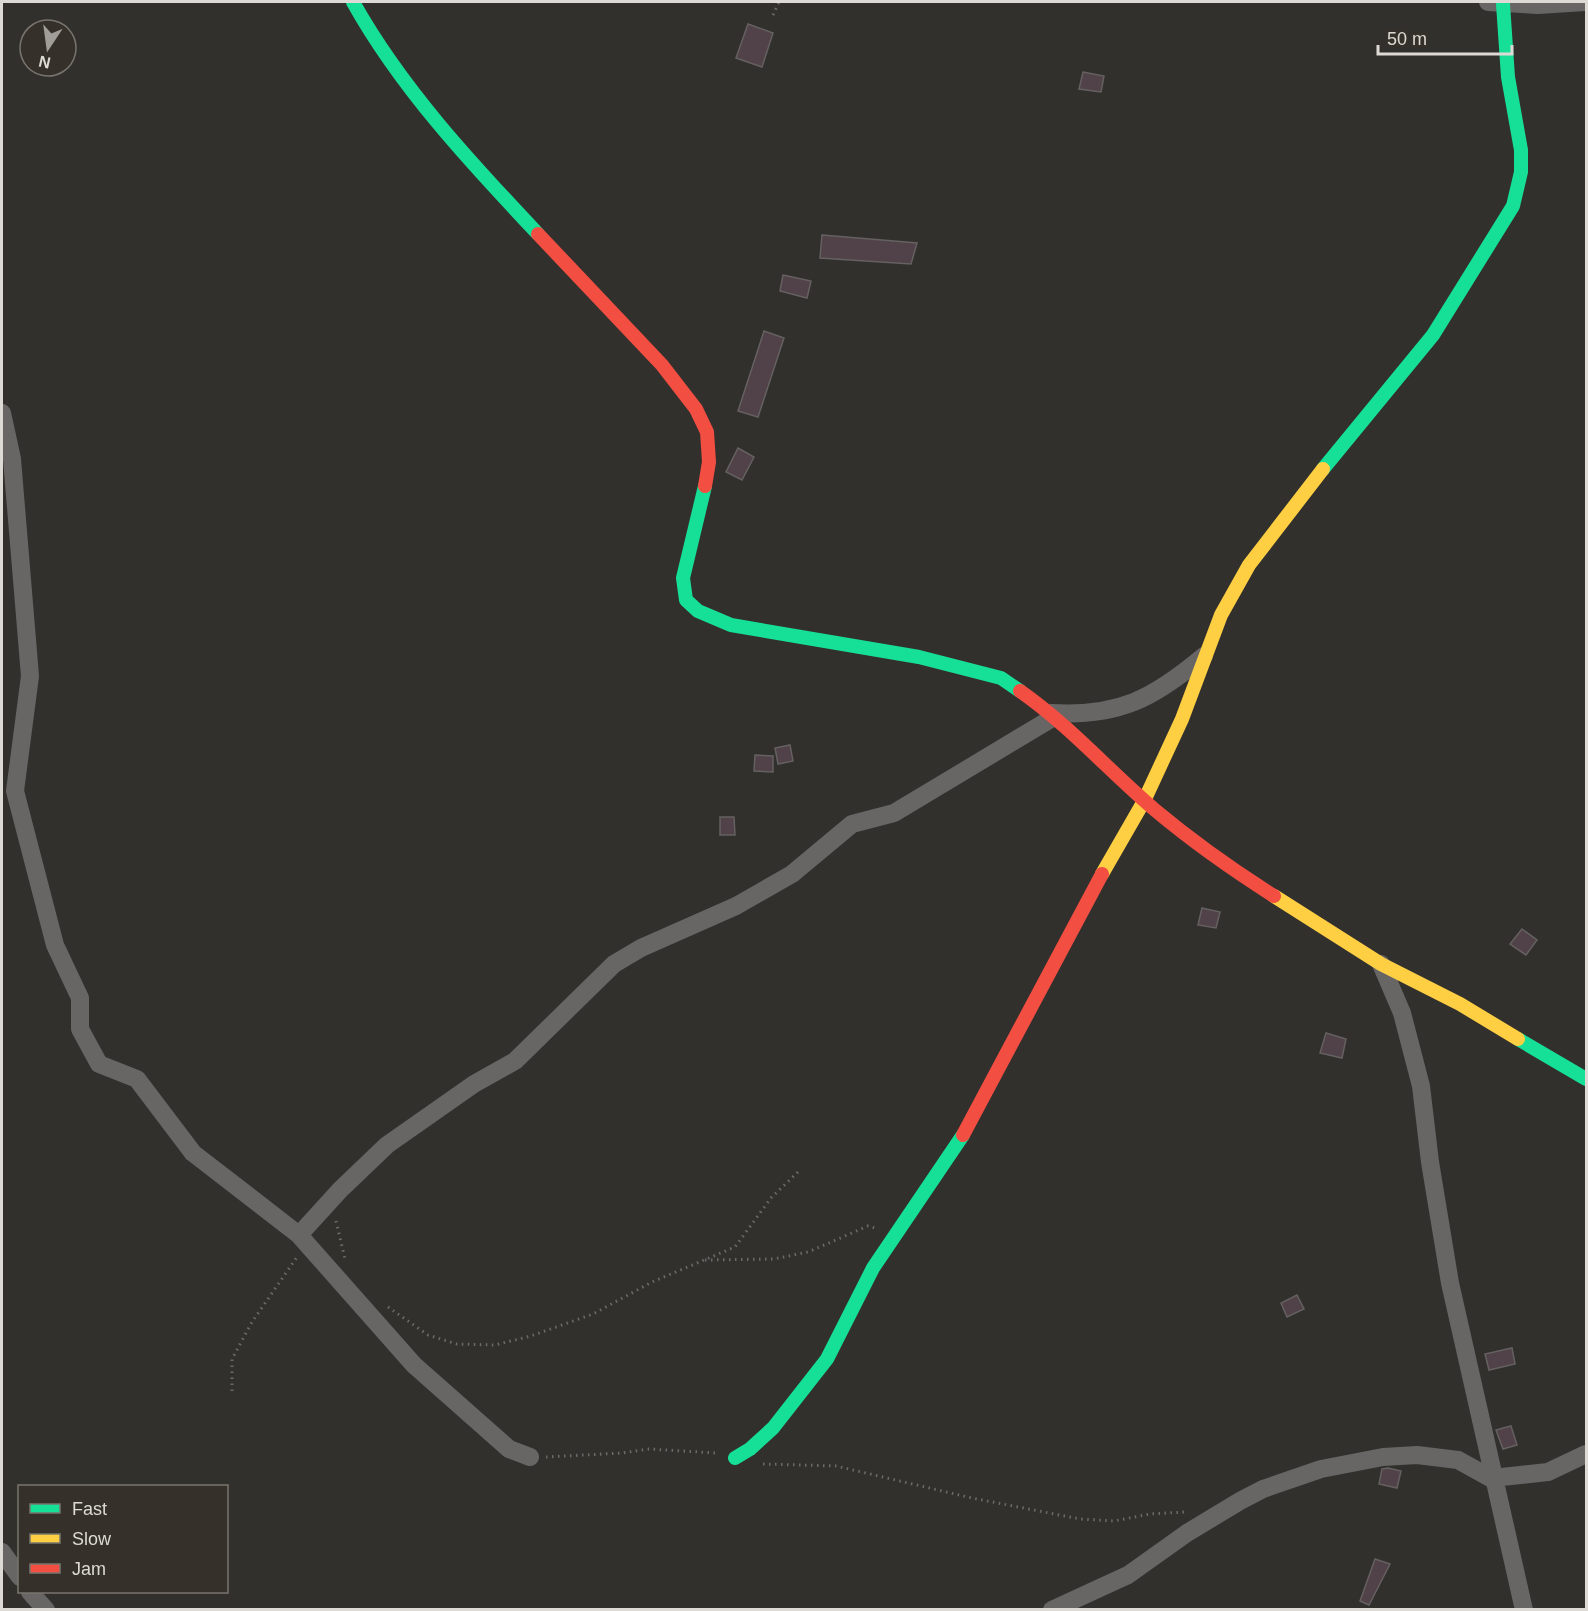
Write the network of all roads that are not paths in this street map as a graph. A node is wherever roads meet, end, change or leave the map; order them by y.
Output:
1 (353, 2) edge
2 (1585, 2) edge
3 (1496, 3) edge
4 (2, 413) edge
5 (1204, 656) junction
6 (1052, 715) junction
7 (1144, 801) junction
8 (1381, 964) junction
9 (1587, 1079) edge
10 (302, 1239) junction
11 (1587, 1454) edge
12 (530, 1457) road end
13 (735, 1458) road end
14 (1496, 1481) junction
15 (2, 1552) edge
16 (18, 1574) edge
17 (31, 1593) edge
18 (46, 1610) edge
19 (1052, 1610) edge
20 (1524, 1610) edge

1 - 6 street
2 - 3 street
3 - 5 street
4 - 10 street
5 - 6 street
5 - 7 street
6 - 7 street
6 - 10 street
7 - 8 street
7 - 13 street
8 - 9 street
8 - 14 street
10 - 12 street
11 - 14 street
14 - 19 street
14 - 20 street
15 - 16 street
17 - 18 street

